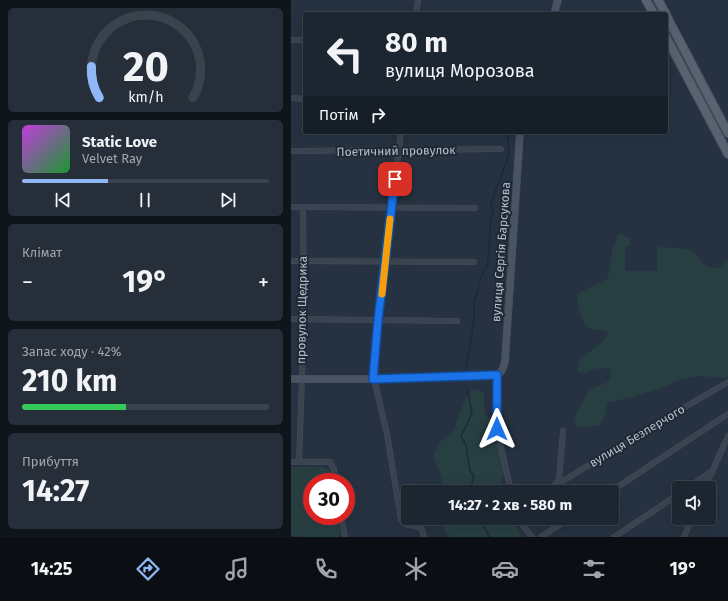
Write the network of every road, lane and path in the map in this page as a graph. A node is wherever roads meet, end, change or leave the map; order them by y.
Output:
1 (417, 0) edge
2 (558, 0) edge
3 (646, 0) edge
4 (658, 0) edge
5 (416, 12) edge
6 (555, 12) edge
7 (653, 12) edge
8 (665, 12) edge
9 (668, 18) edge
10 (291, 40) edge
11 (303, 40) edge
12 (668, 41) edge
13 (291, 98) edge
14 (303, 98) edge
15 (401, 134) edge
16 (520, 134) edge
17 (728, 134) edge
18 (501, 149) dead end
19 (399, 151) junction
20 (291, 152) edge
21 (728, 154) edge
22 (391, 206) junction
23 (291, 207) edge
24 (303, 207) junction
25 (475, 208) dead end
26 (303, 261) junction
27 (291, 262) edge
28 (386, 262) junction
29 (474, 262) dead end
30 (291, 319) edge
31 (304, 319) junction
32 (378, 320) junction
33 (457, 321) dead end
34 (499, 374) junction
35 (291, 379) edge
36 (301, 379) junction
37 (373, 379) junction
38 (728, 382) edge
39 (728, 414) edge
40 (563, 432) dead end
41 (728, 436) edge
42 (291, 462) edge
43 (299, 462) junction
44 (711, 472) junction
45 (334, 473) edge
46 (698, 481) edge
47 (708, 481) edge
48 (509, 485) edge
49 (554, 485) edge
50 (556, 485) edge
51 (619, 486) edge
52 (672, 499) edge
53 (343, 525) edge
54 (523, 525) edge
55 (559, 525) edge
56 (689, 525) edge
57 (616, 536) edge
58 (345, 537) edge
59 (424, 537) edge
60 (532, 537) edge
61 (541, 537) edge
62 (684, 537) edge

1 - 5 street
2 - 6 main road
3 - 7 main road
4 - 8 main road
9 - 17 main road
10 - 11 street
12 - 21 main road
13 - 14 street
15 - 19 street
16 - 34 main road, вулиця Сергія Барсукова
18 - 19 street, Поетичний провулок
19 - 20 street, Поетичний провулок
19 - 22 street
22 - 24 street
22 - 25 street
22 - 28 street
23 - 24 street
24 - 26 street, провулок Щедрика
26 - 27 street
26 - 28 street
26 - 31 street, провулок Щедрика
28 - 29 street
28 - 32 street
30 - 31 street
31 - 32 street
31 - 36 street, провулок Щедрика
32 - 33 street
32 - 37 street
34 - 37 main road
34 - 48 street
35 - 36 main road
36 - 37 main road
36 - 43 street, провулок Щедрика
37 - 59 street
38 - 50 street, вулиця Безперчого
39 - 51 street
40 - 49 street
41 - 44 street
42 - 43 street
43 - 45 street
44 - 46 street
44 - 47 street
52 - 57 street
53 - 58 street
54 - 60 street
55 - 61 street
56 - 62 street

